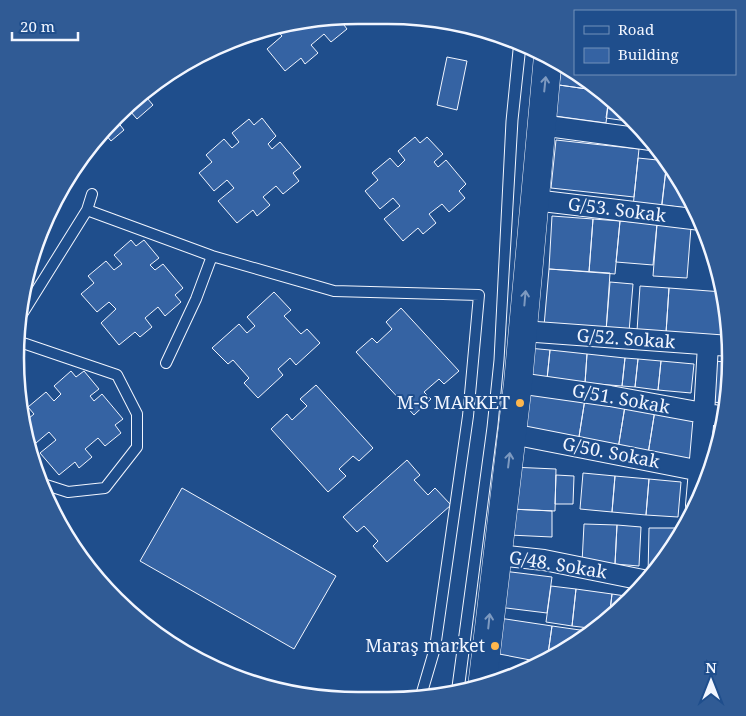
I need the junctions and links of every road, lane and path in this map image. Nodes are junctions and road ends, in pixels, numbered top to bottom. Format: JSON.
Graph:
{"nodes":[{"id":1,"x":547,"y":64,"type":"edge"},
{"id":2,"x":540,"y":125,"type":"junction"},
{"id":3,"x":639,"y":138,"type":"edge"},
{"id":4,"x":92,"y":194,"type":"dead end"},
{"id":5,"x":534,"y":200,"type":"junction"},
{"id":6,"x":87,"y":210,"type":"junction"},
{"id":7,"x":692,"y":219,"type":"edge"},
{"id":8,"x":212,"y":256,"type":"junction"},
{"id":9,"x":28,"y":304,"type":"edge"},
{"id":10,"x":522,"y":331,"type":"junction"},
{"id":11,"x":24,"y":343,"type":"edge"},
{"id":12,"x":708,"y":345,"type":"junction"},
{"id":13,"x":722,"y":346,"type":"edge"},
{"id":14,"x":166,"y":363,"type":"dead end"},
{"id":15,"x":518,"y":383,"type":"junction"},
{"id":16,"x":704,"y":414,"type":"junction"},
{"id":17,"x":717,"y":416,"type":"edge"},
{"id":18,"x":512,"y":434,"type":"junction"},
{"id":19,"x":705,"y":465,"type":"edge"},
{"id":20,"x":703,"y":472,"type":"edge"},
{"id":21,"x":49,"y":486,"type":"edge"},
{"id":22,"x":496,"y":555,"type":"junction"},
{"id":23,"x":638,"y":579,"type":"edge"},
{"id":24,"x":500,"y":673,"type":"edge"},
{"id":25,"x":484,"y":675,"type":"edge"},
{"id":26,"x":423,"y":690,"type":"edge"}],
"edges":[{"from":2,"to":1,"type":"main road","one_way":true},
{"from":2,"to":3,"type":"street"},
{"from":2,"to":5,"type":"main road"},
{"from":4,"to":6,"type":"lane"},
{"from":5,"to":7,"type":"street","name":"G/53. Sokak"},
{"from":10,"to":5,"type":"main road","one_way":true},
{"from":6,"to":8,"type":"lane"},
{"from":6,"to":9,"type":"lane"},
{"from":8,"to":14,"type":"lane"},
{"from":8,"to":26,"type":"lane"},
{"from":10,"to":12,"type":"street","name":"G/52. Sokak"},
{"from":10,"to":15,"type":"main road"},
{"from":11,"to":21,"type":"lane"},
{"from":12,"to":13,"type":"street","name":"G/52. Sokak"},
{"from":12,"to":16,"type":"street"},
{"from":15,"to":16,"type":"street","name":"G/51. Sokak"},
{"from":15,"to":18,"type":"main road"},
{"from":16,"to":17,"type":"street","name":"G/51. Sokak"},
{"from":16,"to":19,"type":"street"},
{"from":18,"to":20,"type":"street","name":"G/50. Sokak"},
{"from":22,"to":18,"type":"main road","one_way":true},
{"from":22,"to":23,"type":"street","name":"G/48. Sokak"},
{"from":25,"to":22,"type":"main road","one_way":true},
{"from":24,"to":25,"type":"street"}]}
